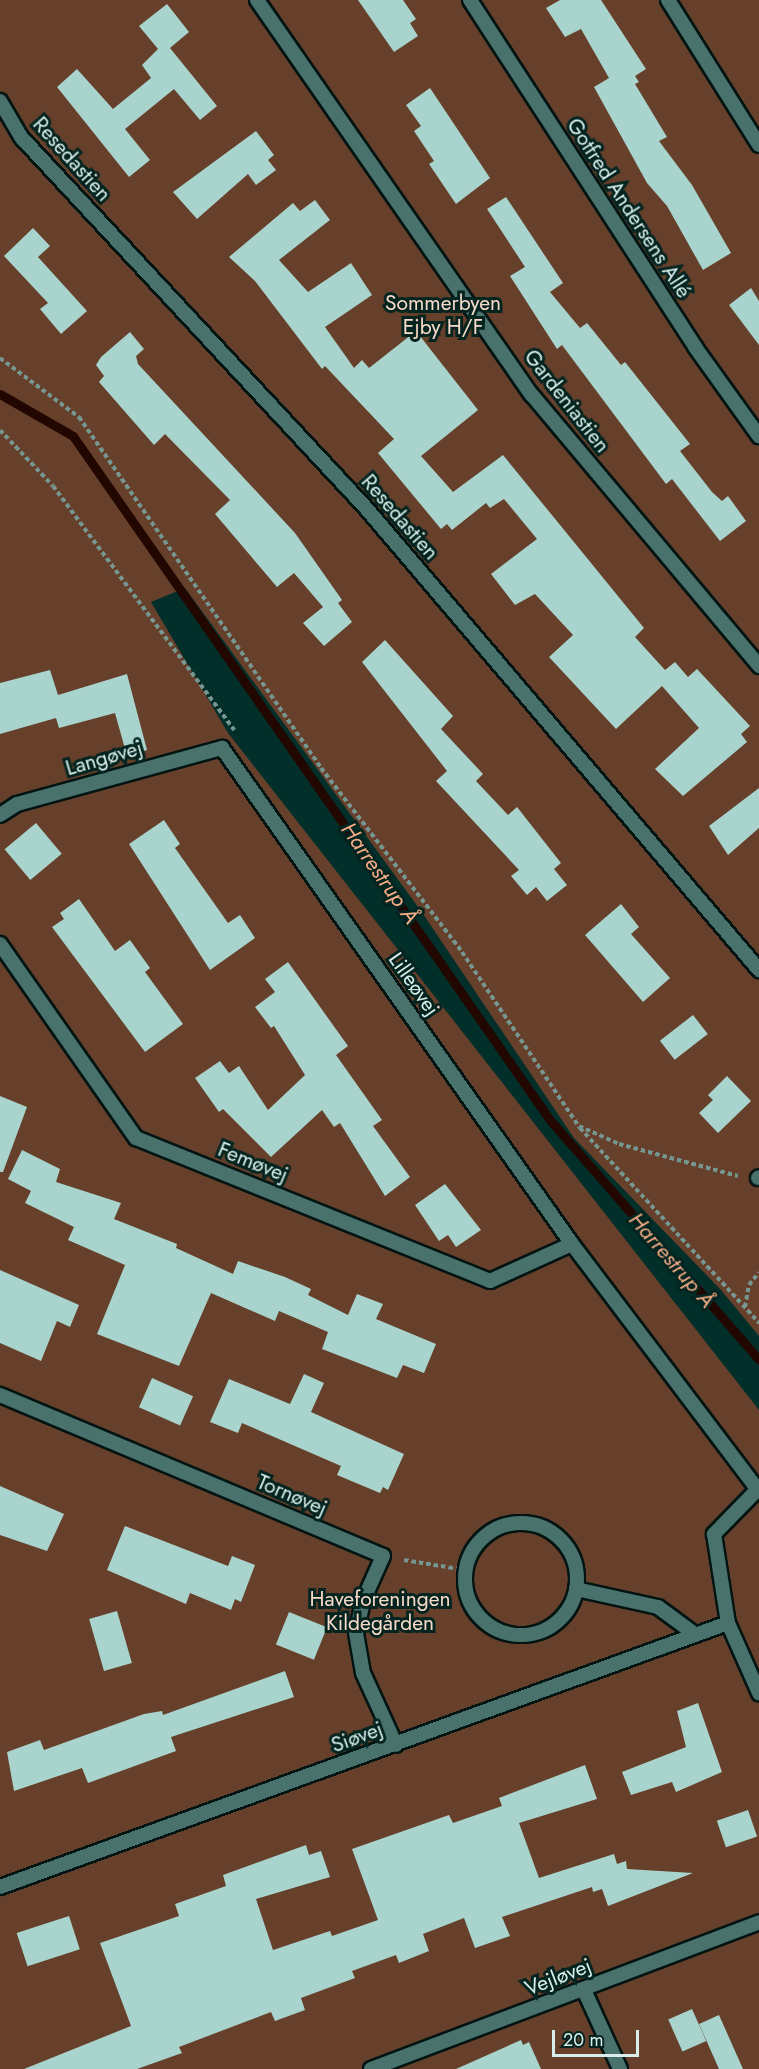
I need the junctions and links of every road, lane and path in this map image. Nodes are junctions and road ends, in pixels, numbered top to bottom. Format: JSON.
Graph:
{"nodes":[{"id":1,"x":257,"y":0,"type":"edge"},
{"id":2,"x":470,"y":0,"type":"edge"},
{"id":3,"x":668,"y":0,"type":"edge"},
{"id":4,"x":0,"y":102,"type":"edge"},
{"id":5,"x":759,"y":145,"type":"edge"},
{"id":6,"x":0,"y":358,"type":"edge"},
{"id":7,"x":0,"y":430,"type":"edge"},
{"id":8,"x":759,"y":436,"type":"edge"},
{"id":9,"x":759,"y":666,"type":"edge"},
{"id":10,"x":222,"y":748,"type":"junction"},
{"id":11,"x":0,"y":815,"type":"edge"},
{"id":12,"x":0,"y":944,"type":"edge"},
{"id":13,"x":759,"y":970,"type":"edge"},
{"id":14,"x":579,"y":1126,"type":"junction"},
{"id":15,"x":758,"y":1177,"type":"edge"},
{"id":16,"x":572,"y":1244,"type":"junction"},
{"id":17,"x":759,"y":1272,"type":"edge"},
{"id":18,"x":745,"y":1308,"type":"junction"},
{"id":19,"x":759,"y":1323,"type":"edge"},
{"id":20,"x":0,"y":1395,"type":"edge"},
{"id":21,"x":758,"y":1491,"type":"edge"},
{"id":22,"x":382,"y":1556,"type":"junction"},
{"id":23,"x":465,"y":1570,"type":"junction"},
{"id":24,"x":576,"y":1589,"type":"junction"},
{"id":25,"x":728,"y":1623,"type":"junction"},
{"id":26,"x":696,"y":1635,"type":"junction"},
{"id":27,"x":759,"y":1693,"type":"edge"},
{"id":28,"x":396,"y":1745,"type":"junction"},
{"id":29,"x":0,"y":1887,"type":"edge"},
{"id":30,"x":759,"y":1922,"type":"edge"},
{"id":31,"x":584,"y":1990,"type":"junction"},
{"id":32,"x":371,"y":2069,"type":"edge"},
{"id":33,"x":620,"y":2069,"type":"edge"}],
"edges":[{"from":1,"to":9,"type":"lane","name":"Gardeniastien"},
{"from":2,"to":8,"type":"lane","name":"Gotfred Andersens Allé"},
{"from":3,"to":5,"type":"lane"},
{"from":4,"to":13,"type":"lane","name":"Resedastien"},
{"from":6,"to":14,"type":"path"},
{"from":7,"to":10,"type":"path"},
{"from":10,"to":11,"type":"lane","name":"Langøvej"},
{"from":10,"to":16,"type":"lane","name":"Lilleøvej"},
{"from":12,"to":16,"type":"lane","name":"Femøvej"},
{"from":14,"to":15,"type":"path"},
{"from":14,"to":18,"type":"path"},
{"from":16,"to":21,"type":"lane","name":"Lilleøvej"},
{"from":17,"to":18,"type":"path"},
{"from":18,"to":19,"type":"path"},
{"from":20,"to":22,"type":"lane","name":"Tornøvej"},
{"from":21,"to":25,"type":"lane"},
{"from":22,"to":23,"type":"path"},
{"from":22,"to":28,"type":"lane"},
{"from":23,"to":24,"type":"lane"},
{"from":23,"to":24,"type":"lane"},
{"from":24,"to":26,"type":"lane"},
{"from":25,"to":26,"type":"lane","name":"Siøvej"},
{"from":25,"to":27,"type":"lane"},
{"from":26,"to":28,"type":"lane","name":"Siøvej"},
{"from":28,"to":29,"type":"lane","name":"Siøvej"},
{"from":30,"to":31,"type":"lane","name":"Vejløvej"},
{"from":31,"to":32,"type":"lane","name":"Vejløvej"},
{"from":31,"to":33,"type":"lane"}]}
